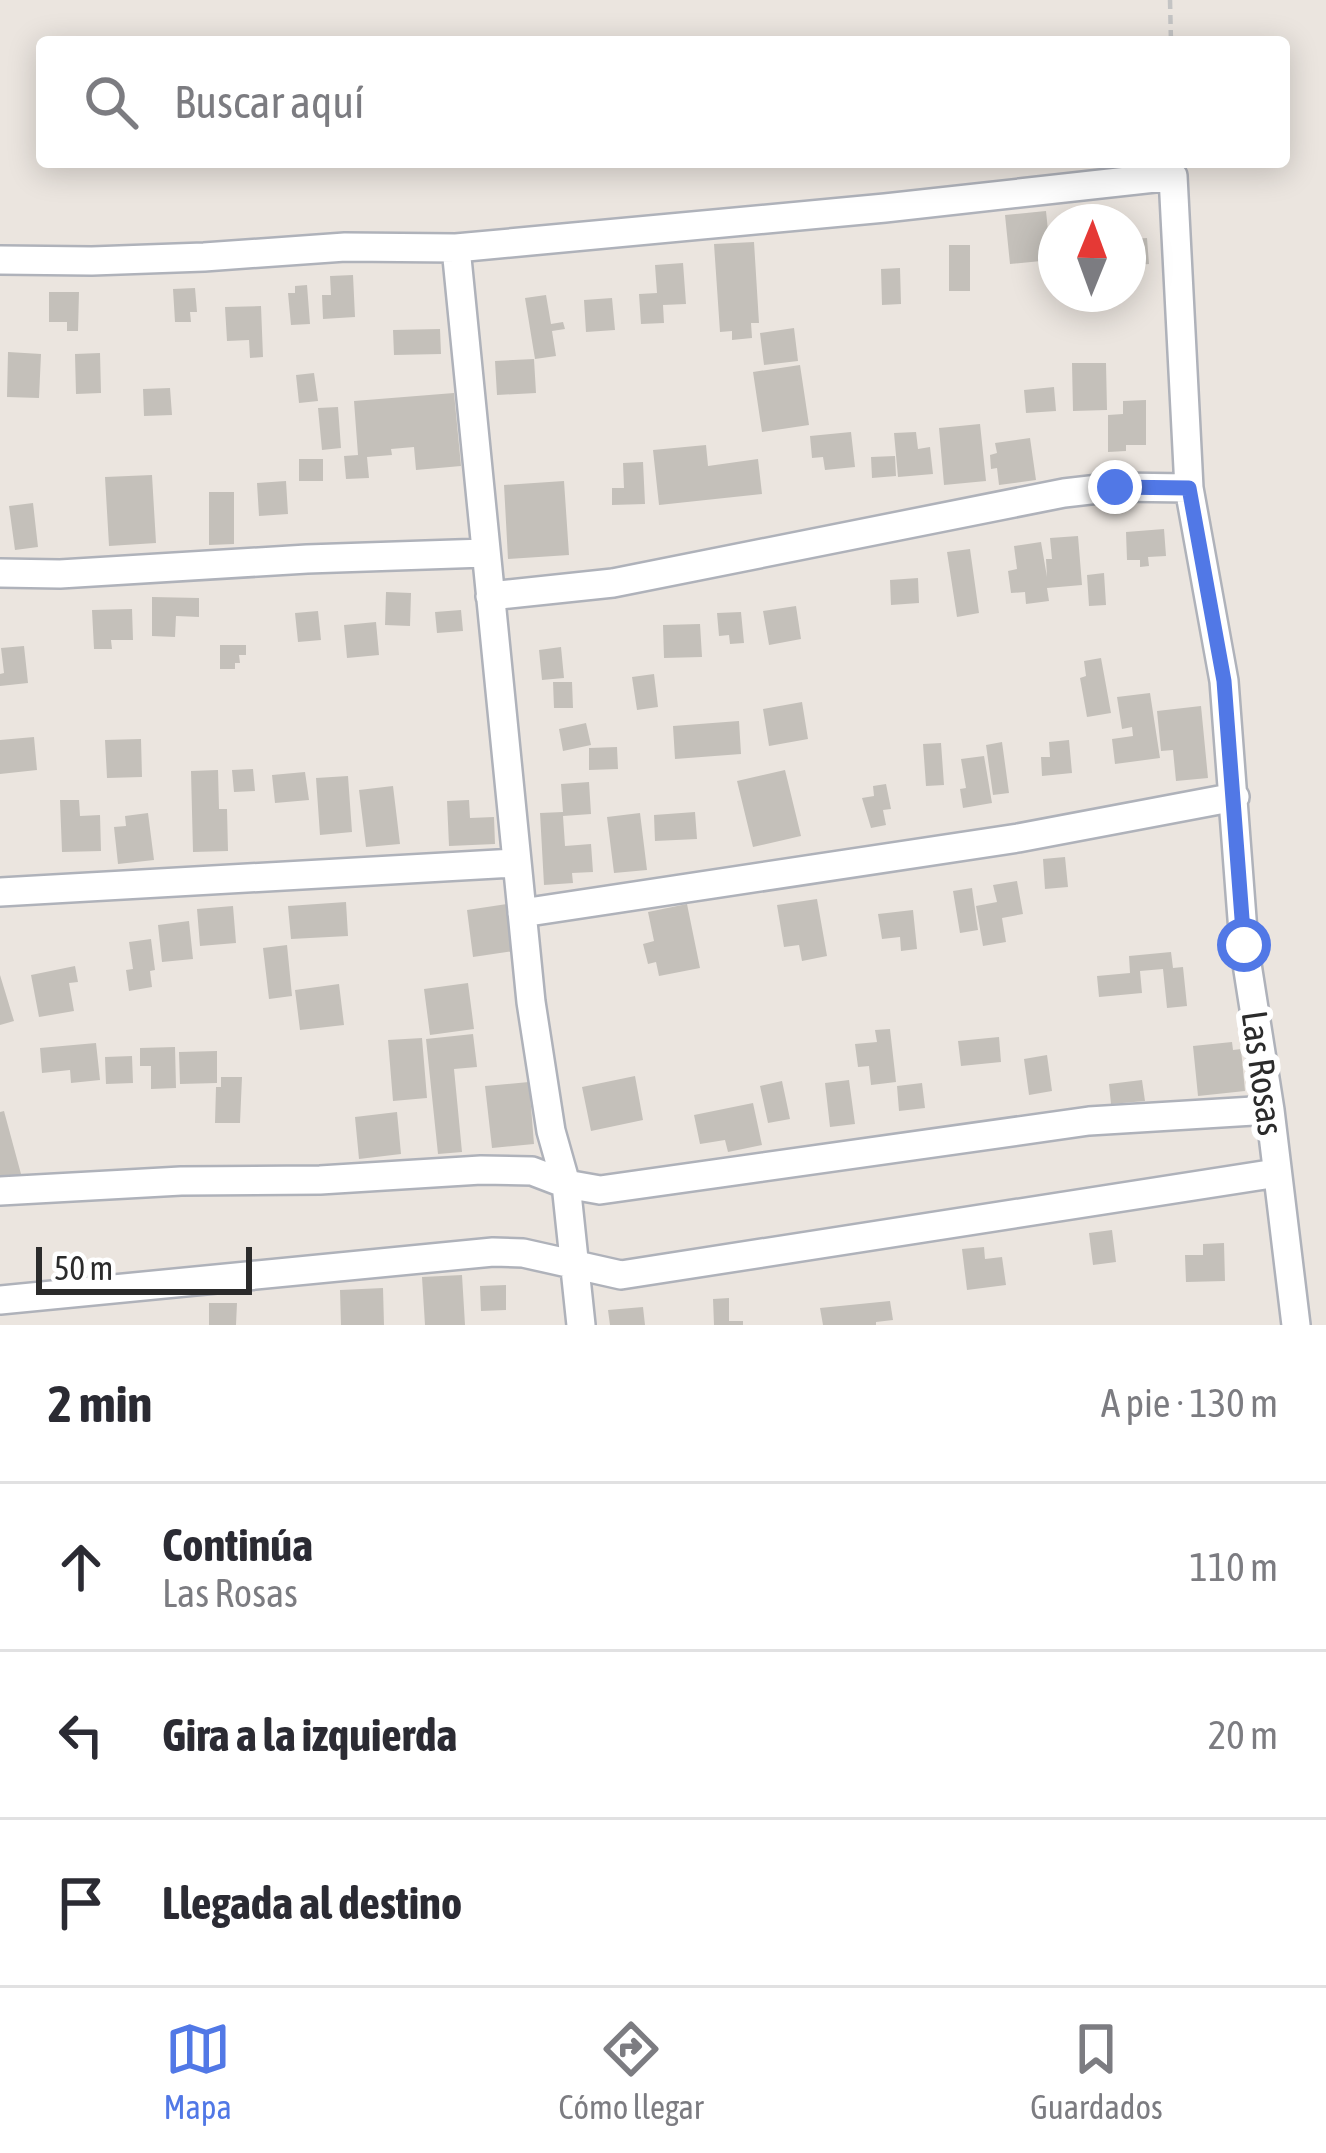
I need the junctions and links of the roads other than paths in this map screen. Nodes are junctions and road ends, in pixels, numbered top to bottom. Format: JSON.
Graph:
{"nodes":[{"id":1,"x":455,"y":248,"type":"junction"},
{"id":2,"x":0,"y":260,"type":"edge"},
{"id":3,"x":1189,"y":488,"type":"junction"},
{"id":4,"x":485,"y":553,"type":"junction"},
{"id":5,"x":0,"y":573,"type":"edge"},
{"id":6,"x":490,"y":596,"type":"junction"},
{"id":7,"x":1234,"y":797,"type":"junction"},
{"id":8,"x":515,"y":863,"type":"junction"},
{"id":9,"x":0,"y":892,"type":"edge"},
{"id":10,"x":522,"y":913,"type":"junction"},
{"id":11,"x":1270,"y":1110,"type":"junction"},
{"id":12,"x":1277,"y":1173,"type":"junction"},
{"id":13,"x":566,"y":1184,"type":"junction"},
{"id":14,"x":0,"y":1191,"type":"edge"},
{"id":15,"x":574,"y":1266,"type":"junction"},
{"id":16,"x":0,"y":1300,"type":"edge"},
{"id":17,"x":581,"y":1325,"type":"edge"},
{"id":18,"x":1296,"y":1325,"type":"edge"}],
"edges":[{"from":1,"to":2,"type":"street"},
{"from":1,"to":3,"type":"street","name":"Las Rosas"},
{"from":1,"to":4,"type":"street"},
{"from":3,"to":6,"type":"street"},
{"from":3,"to":7,"type":"street","name":"Las Rosas"},
{"from":4,"to":5,"type":"street"},
{"from":4,"to":6,"type":"street"},
{"from":6,"to":8,"type":"street"},
{"from":7,"to":10,"type":"street"},
{"from":7,"to":11,"type":"street","name":"Las Rosas"},
{"from":8,"to":9,"type":"street"},
{"from":8,"to":10,"type":"street"},
{"from":10,"to":13,"type":"street"},
{"from":11,"to":12,"type":"street","name":"Las Rosas"},
{"from":11,"to":13,"type":"street"},
{"from":12,"to":15,"type":"street"},
{"from":12,"to":18,"type":"street","name":"Las Rosas"},
{"from":13,"to":14,"type":"street"},
{"from":13,"to":15,"type":"street"},
{"from":15,"to":16,"type":"street"},
{"from":15,"to":17,"type":"street"}]}
